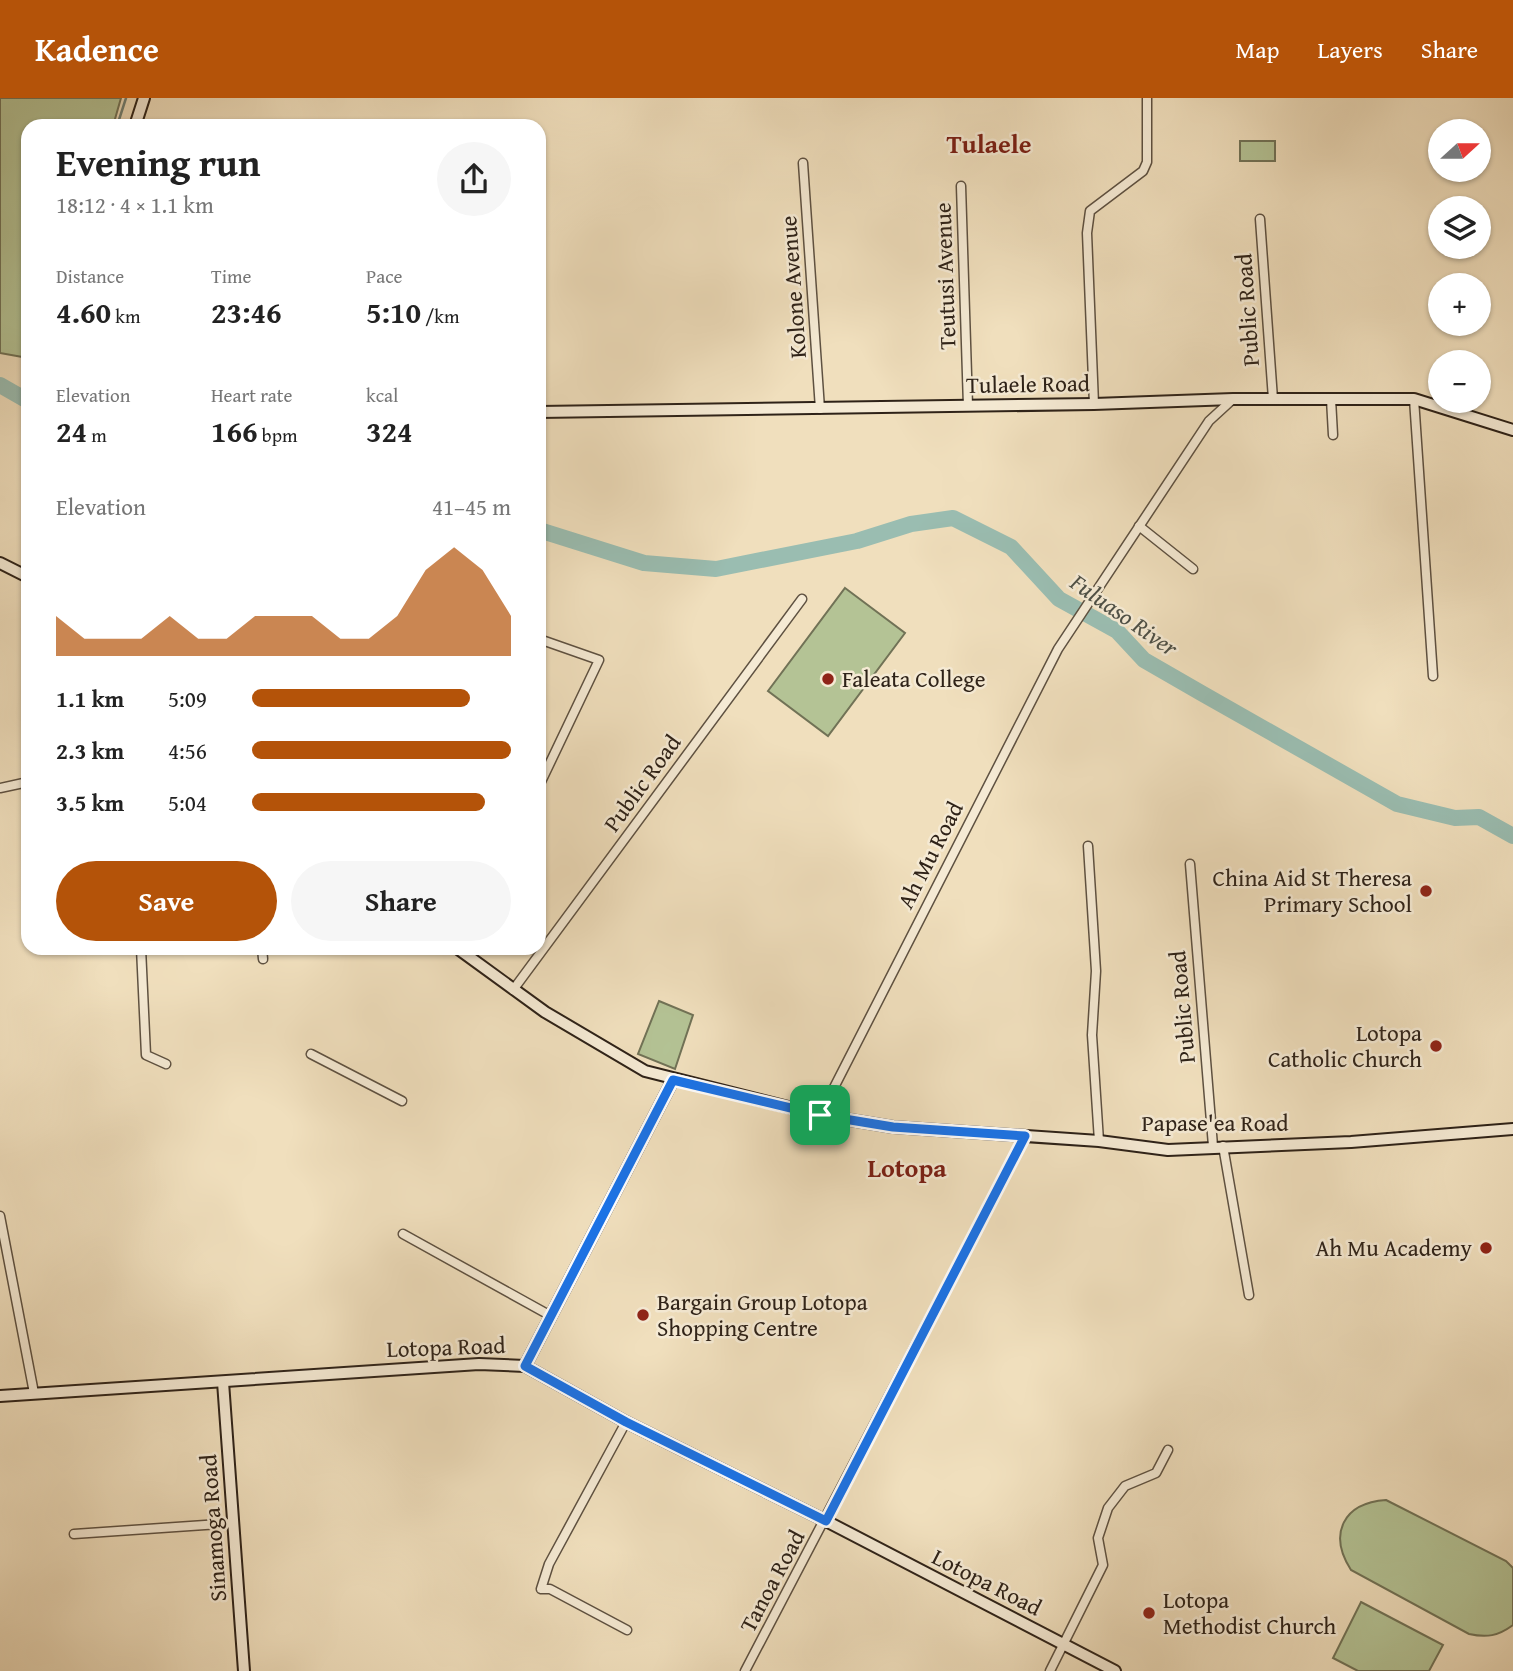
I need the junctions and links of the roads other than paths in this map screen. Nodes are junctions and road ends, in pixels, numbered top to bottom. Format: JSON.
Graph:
{"nodes":[{"id":1,"x":144,"y":98,"type":"edge"},
{"id":2,"x":1147,"y":98,"type":"edge"},
{"id":3,"x":137,"y":119,"type":"edge"},
{"id":4,"x":803,"y":163,"type":"dead end"},
{"id":5,"x":961,"y":186,"type":"dead end"},
{"id":6,"x":1260,"y":219,"type":"dead end"},
{"id":7,"x":1233,"y":399,"type":"junction"},
{"id":8,"x":1273,"y":399,"type":"junction"},
{"id":9,"x":1331,"y":399,"type":"junction"},
{"id":10,"x":1415,"y":399,"type":"junction"},
{"id":11,"x":1094,"y":404,"type":"junction"},
{"id":12,"x":968,"y":406,"type":"junction"},
{"id":13,"x":820,"y":409,"type":"junction"},
{"id":14,"x":546,"y":412,"type":"edge"},
{"id":15,"x":1513,"y":430,"type":"edge"},
{"id":16,"x":1333,"y":435,"type":"dead end"},
{"id":17,"x":1139,"y":526,"type":"junction"},
{"id":18,"x":0,"y":563,"type":"edge"},
{"id":19,"x":1193,"y":569,"type":"dead end"},
{"id":20,"x":21,"y":574,"type":"edge"},
{"id":21,"x":802,"y":599,"type":"dead end"},
{"id":22,"x":546,"y":641,"type":"edge"},
{"id":23,"x":1433,"y":676,"type":"dead end"},
{"id":24,"x":546,"y":771,"type":"edge"},
{"id":25,"x":21,"y":784,"type":"edge"},
{"id":26,"x":0,"y":788,"type":"edge"},
{"id":27,"x":1088,"y":846,"type":"dead end"},
{"id":28,"x":1190,"y":864,"type":"dead end"},
{"id":29,"x":546,"y":945,"type":"edge"},
{"id":30,"x":141,"y":955,"type":"edge"},
{"id":31,"x":263,"y":955,"type":"edge"},
{"id":32,"x":468,"y":955,"type":"edge"},
{"id":33,"x":539,"y":955,"type":"edge"},
{"id":34,"x":263,"y":959,"type":"dead end"},
{"id":35,"x":513,"y":990,"type":"junction"},
{"id":36,"x":312,"y":1054,"type":"dead end"},
{"id":37,"x":166,"y":1064,"type":"dead end"},
{"id":38,"x":673,"y":1080,"type":"junction"},
{"id":39,"x":402,"y":1101,"type":"dead end"},
{"id":40,"x":820,"y":1115,"type":"junction"},
{"id":41,"x":1513,"y":1129,"type":"edge"},
{"id":42,"x":1025,"y":1136,"type":"junction"},
{"id":43,"x":1099,"y":1141,"type":"junction"},
{"id":44,"x":1218,"y":1146,"type":"junction"},
{"id":45,"x":0,"y":1216,"type":"edge"},
{"id":46,"x":403,"y":1234,"type":"dead end"},
{"id":47,"x":1249,"y":1295,"type":"dead end"},
{"id":48,"x":551,"y":1316,"type":"junction"},
{"id":49,"x":525,"y":1366,"type":"junction"},
{"id":50,"x":223,"y":1382,"type":"junction"},
{"id":51,"x":34,"y":1393,"type":"junction"},
{"id":52,"x":0,"y":1396,"type":"edge"},
{"id":53,"x":626,"y":1422,"type":"junction"},
{"id":54,"x":1168,"y":1450,"type":"dead end"},
{"id":55,"x":826,"y":1521,"type":"junction"},
{"id":56,"x":234,"y":1523,"type":"junction"},
{"id":57,"x":74,"y":1534,"type":"dead end"},
{"id":58,"x":627,"y":1630,"type":"dead end"},
{"id":59,"x":1064,"y":1645,"type":"junction"},
{"id":60,"x":244,"y":1671,"type":"edge"},
{"id":61,"x":745,"y":1671,"type":"edge"},
{"id":62,"x":1050,"y":1671,"type":"edge"},
{"id":63,"x":1115,"y":1671,"type":"edge"}],
"edges":[{"from":1,"to":3,"type":"street"},
{"from":2,"to":11,"type":"street"},
{"from":4,"to":13,"type":"street","name":"Kolone Avenue"},
{"from":5,"to":12,"type":"street","name":"Teutusi Avenue"},
{"from":6,"to":8,"type":"street","name":"Public Road"},
{"from":7,"to":8,"type":"street","name":"Tulaele Road"},
{"from":7,"to":11,"type":"street","name":"Tulaele Road"},
{"from":7,"to":17,"type":"street"},
{"from":8,"to":9,"type":"street","name":"Tulaele Road"},
{"from":9,"to":10,"type":"street","name":"Tulaele Road"},
{"from":9,"to":16,"type":"street"},
{"from":10,"to":15,"type":"street","name":"Tulaele Road"},
{"from":10,"to":23,"type":"street"},
{"from":11,"to":12,"type":"street","name":"Tulaele Road"},
{"from":12,"to":13,"type":"street","name":"Tulaele Road"},
{"from":13,"to":14,"type":"street","name":"Tulaele Road"},
{"from":17,"to":19,"type":"street"},
{"from":17,"to":40,"type":"street","name":"Ah Mu Road"},
{"from":18,"to":20,"type":"street"},
{"from":21,"to":29,"type":"street","name":"Public Road"},
{"from":22,"to":24,"type":"street"},
{"from":25,"to":26,"type":"street"},
{"from":27,"to":43,"type":"street"},
{"from":28,"to":44,"type":"street","name":"Public Road"},
{"from":30,"to":37,"type":"street"},
{"from":31,"to":34,"type":"street"},
{"from":32,"to":35,"type":"street","name":"Papase'ea Road"},
{"from":33,"to":35,"type":"street","name":"Public Road"},
{"from":35,"to":38,"type":"street","name":"Papase'ea Road"},
{"from":36,"to":39,"type":"street"},
{"from":38,"to":40,"type":"street","name":"Papase'ea Road"},
{"from":38,"to":48,"type":"street"},
{"from":40,"to":42,"type":"street","name":"Papase'ea Road"},
{"from":41,"to":44,"type":"street","name":"Papase'ea Road"},
{"from":42,"to":43,"type":"street","name":"Papase'ea Road"},
{"from":42,"to":55,"type":"street","name":"Tanoa Road"},
{"from":43,"to":44,"type":"street","name":"Papase'ea Road"},
{"from":44,"to":47,"type":"street","name":"Public Road"},
{"from":45,"to":51,"type":"street"},
{"from":46,"to":48,"type":"street"},
{"from":48,"to":49,"type":"street"},
{"from":49,"to":50,"type":"street","name":"Lotopa Road"},
{"from":49,"to":53,"type":"street","name":"Lotopa Road"},
{"from":50,"to":51,"type":"street","name":"Lotopa Road"},
{"from":50,"to":56,"type":"street","name":"Sinamoga Road"},
{"from":51,"to":52,"type":"street","name":"Lotopa Road"},
{"from":53,"to":55,"type":"street","name":"Lotopa Road"},
{"from":53,"to":58,"type":"street"},
{"from":54,"to":59,"type":"street"},
{"from":55,"to":59,"type":"street","name":"Lotopa Road"},
{"from":55,"to":61,"type":"street","name":"Tanoa Road"},
{"from":56,"to":57,"type":"street"},
{"from":56,"to":60,"type":"street","name":"Sinamoga Road"},
{"from":59,"to":62,"type":"street"},
{"from":59,"to":63,"type":"street","name":"Lotopa Road"}]}
